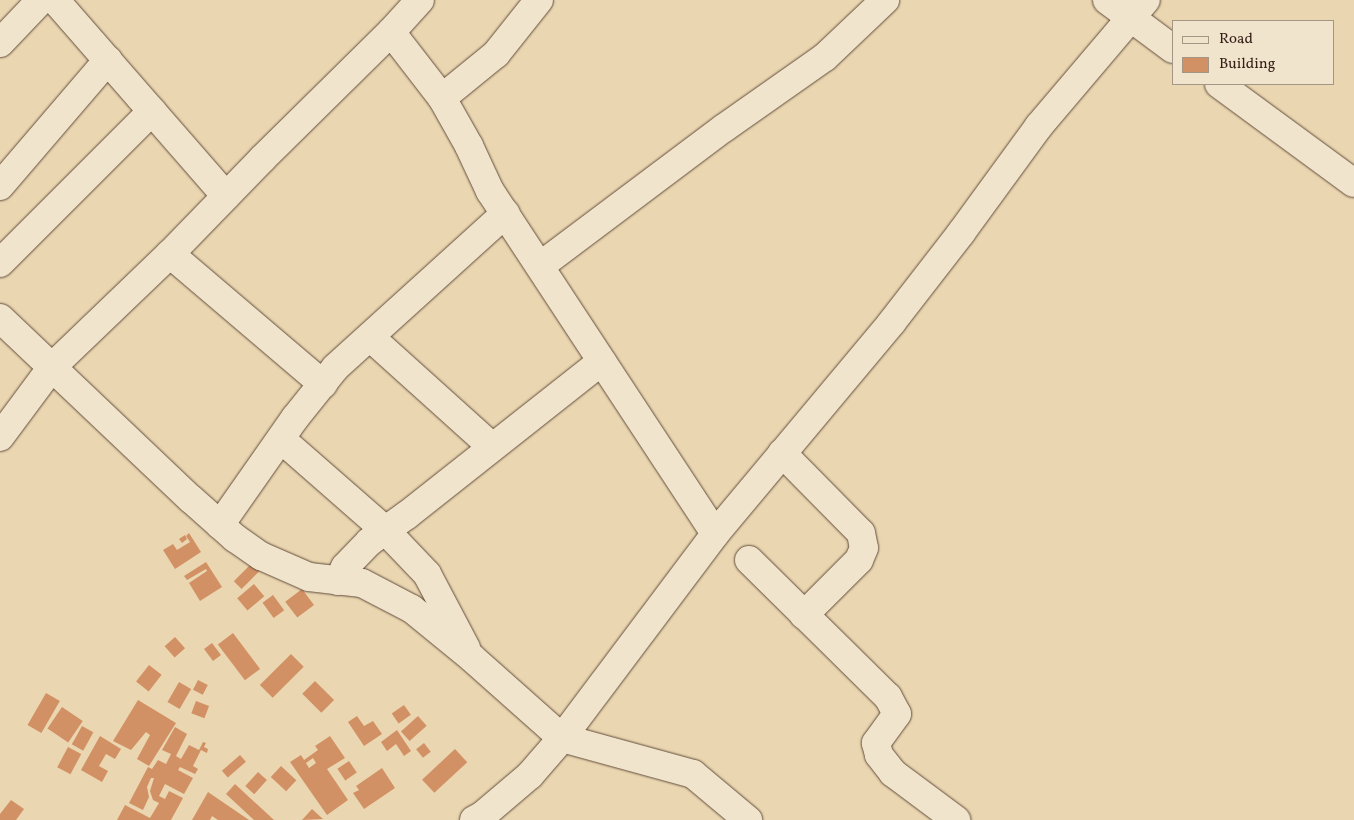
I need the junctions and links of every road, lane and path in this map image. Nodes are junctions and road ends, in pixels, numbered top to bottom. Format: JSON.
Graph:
{"nodes":[{"id":1,"x":41,"y":0,"type":"edge"},
{"id":2,"x":55,"y":0,"type":"edge"},
{"id":3,"x":420,"y":0,"type":"edge"},
{"id":4,"x":886,"y":0,"type":"edge"},
{"id":5,"x":1107,"y":0,"type":"edge"},
{"id":6,"x":529,"y":4,"type":"edge"},
{"id":7,"x":1139,"y":9,"type":"edge"},
{"id":8,"x":391,"y":32,"type":"junction"},
{"id":9,"x":0,"y":43,"type":"edge"},
{"id":10,"x":1172,"y":48,"type":"edge"},
{"id":11,"x":108,"y":60,"type":"junction"},
{"id":12,"x":1220,"y":85,"type":"edge"},
{"id":13,"x":442,"y":98,"type":"junction"},
{"id":14,"x":152,"y":111,"type":"junction"},
{"id":15,"x":1354,"y":184,"type":"edge"},
{"id":16,"x":0,"y":186,"type":"edge"},
{"id":17,"x":226,"y":196,"type":"junction"},
{"id":18,"x":506,"y":214,"type":"junction"},
{"id":19,"x":170,"y":254,"type":"junction"},
{"id":20,"x":0,"y":263,"type":"edge"},
{"id":21,"x":540,"y":266,"type":"junction"},
{"id":22,"x":0,"y":318,"type":"edge"},
{"id":23,"x":370,"y":337,"type":"junction"},
{"id":24,"x":602,"y":361,"type":"junction"},
{"id":25,"x":52,"y":367,"type":"junction"},
{"id":26,"x":323,"y":384,"type":"junction"},
{"id":27,"x":0,"y":437,"type":"edge"},
{"id":28,"x":281,"y":439,"type":"junction"},
{"id":29,"x":492,"y":447,"type":"junction"},
{"id":30,"x":782,"y":453,"type":"junction"},
{"id":31,"x":220,"y":525,"type":"junction"},
{"id":32,"x":386,"y":530,"type":"junction"},
{"id":33,"x":715,"y":534,"type":"junction"},
{"id":34,"x":749,"y":560,"type":"dead end"},
{"id":35,"x":338,"y":581,"type":"junction"},
{"id":36,"x":804,"y":615,"type":"junction"},
{"id":37,"x":472,"y":658,"type":"junction"},
{"id":38,"x":562,"y":738,"type":"junction"},
{"id":39,"x":741,"y":818,"type":"edge"},
{"id":40,"x":474,"y":820,"type":"edge"},
{"id":41,"x":956,"y":820,"type":"edge"}],
"edges":[{"from":1,"to":9,"type":"street"},
{"from":2,"to":11,"type":"street"},
{"from":3,"to":8,"type":"street"},
{"from":4,"to":21,"type":"street"},
{"from":5,"to":7,"type":"street"},
{"from":6,"to":13,"type":"street"},
{"from":7,"to":10,"type":"street"},
{"from":7,"to":30,"type":"street"},
{"from":8,"to":13,"type":"street"},
{"from":8,"to":17,"type":"street"},
{"from":11,"to":14,"type":"street"},
{"from":11,"to":16,"type":"street"},
{"from":12,"to":15,"type":"street"},
{"from":13,"to":18,"type":"street"},
{"from":14,"to":17,"type":"street"},
{"from":14,"to":20,"type":"street"},
{"from":17,"to":19,"type":"street"},
{"from":18,"to":21,"type":"street"},
{"from":18,"to":23,"type":"street"},
{"from":19,"to":25,"type":"street"},
{"from":19,"to":26,"type":"street"},
{"from":21,"to":24,"type":"street"},
{"from":22,"to":25,"type":"street"},
{"from":23,"to":26,"type":"street"},
{"from":23,"to":29,"type":"street"},
{"from":24,"to":29,"type":"street"},
{"from":24,"to":33,"type":"street"},
{"from":25,"to":27,"type":"street"},
{"from":25,"to":31,"type":"street"},
{"from":26,"to":28,"type":"street"},
{"from":28,"to":31,"type":"street"},
{"from":28,"to":32,"type":"street"},
{"from":29,"to":32,"type":"street"},
{"from":30,"to":33,"type":"street"},
{"from":30,"to":36,"type":"street"},
{"from":31,"to":35,"type":"street"},
{"from":32,"to":35,"type":"street"},
{"from":32,"to":37,"type":"street"},
{"from":33,"to":38,"type":"street"},
{"from":34,"to":36,"type":"street"},
{"from":35,"to":37,"type":"street"},
{"from":36,"to":41,"type":"street"},
{"from":37,"to":38,"type":"street"},
{"from":38,"to":39,"type":"street"},
{"from":38,"to":40,"type":"street"}]}
